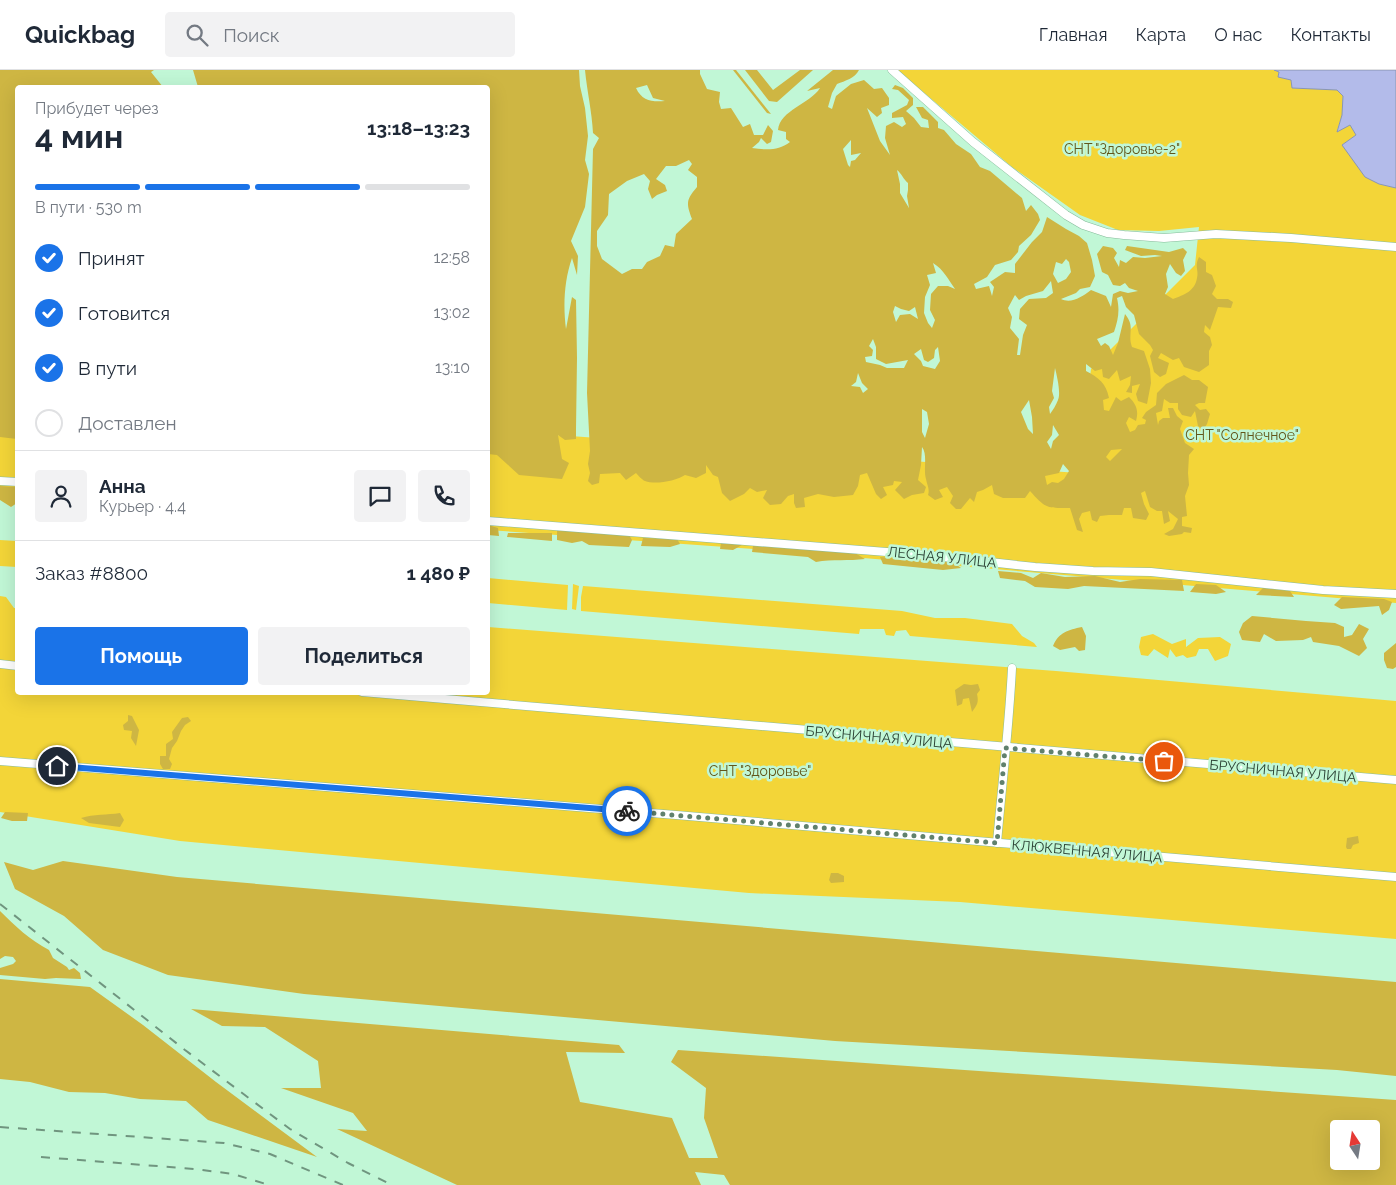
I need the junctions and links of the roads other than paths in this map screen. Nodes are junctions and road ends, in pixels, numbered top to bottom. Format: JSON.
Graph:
{"nodes":[{"id":1,"x":892,"y":70,"type":"edge"},
{"id":2,"x":1396,"y":247,"type":"edge"},
{"id":3,"x":0,"y":480,"type":"edge"},
{"id":4,"x":15,"y":482,"type":"edge"},
{"id":5,"x":490,"y":521,"type":"edge"},
{"id":6,"x":1396,"y":594,"type":"edge"},
{"id":7,"x":0,"y":664,"type":"edge"},
{"id":8,"x":15,"y":666,"type":"edge"},
{"id":9,"x":1012,"y":668,"type":"dead end"},
{"id":10,"x":398,"y":695,"type":"edge"},
{"id":11,"x":1005,"y":748,"type":"junction"},
{"id":12,"x":0,"y":761,"type":"edge"},
{"id":13,"x":1396,"y":780,"type":"edge"},
{"id":14,"x":997,"y":843,"type":"junction"},
{"id":15,"x":1396,"y":877,"type":"edge"}],
"edges":[{"from":1,"to":2,"type":"street"},
{"from":3,"to":4,"type":"street"},
{"from":5,"to":6,"type":"street","name":"ЛЕСНАЯ УЛИЦА"},
{"from":7,"to":8,"type":"street"},
{"from":9,"to":11,"type":"street"},
{"from":10,"to":11,"type":"street","name":"БРУСНИЧНАЯ УЛИЦА"},
{"from":11,"to":13,"type":"street","name":"БРУСНИЧНАЯ УЛИЦА"},
{"from":11,"to":14,"type":"street"},
{"from":12,"to":14,"type":"street","name":"КЛЮКВЕННАЯ УЛИЦА"},
{"from":14,"to":15,"type":"street","name":"КЛЮКВЕННАЯ УЛИЦА"}]}
